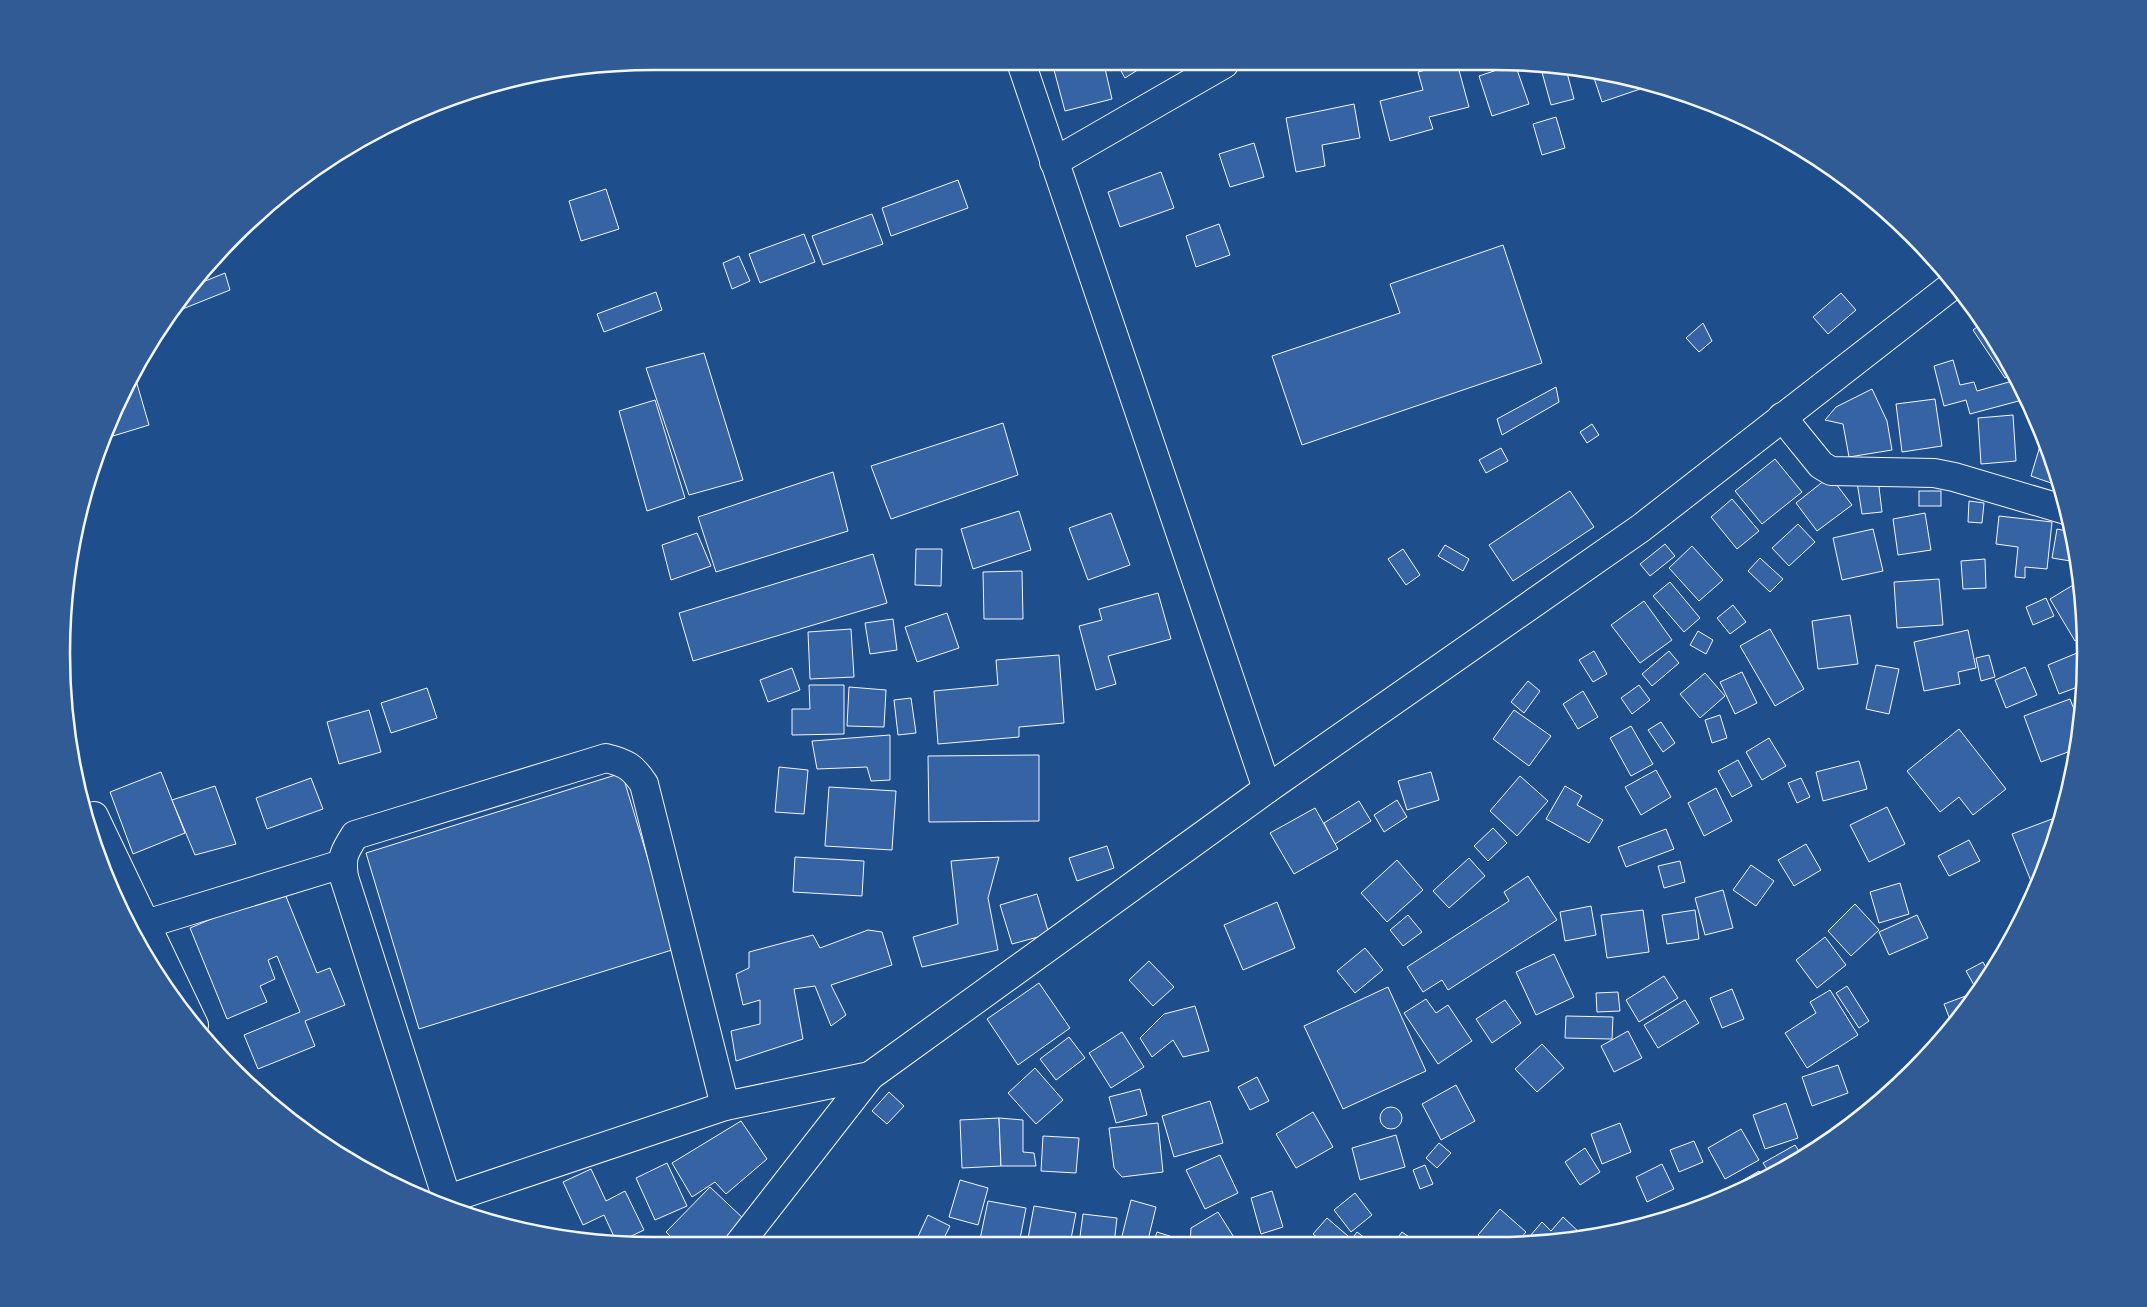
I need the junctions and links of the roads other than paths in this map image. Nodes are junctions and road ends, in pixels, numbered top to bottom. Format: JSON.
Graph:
{"nodes":[{"id":1,"x":1024,"y":70,"type":"edge"},
{"id":2,"x":1214,"y":70,"type":"edge"},
{"id":3,"x":1054,"y":162,"type":"junction"},
{"id":4,"x":1948,"y":289,"type":"edge"},
{"id":5,"x":1782,"y":418,"type":"junction"},
{"id":6,"x":2058,"y":508,"type":"edge"},
{"id":7,"x":1267,"y":789,"type":"junction"},
{"id":8,"x":94,"y":816,"type":"dead end"},
{"id":9,"x":342,"y":864,"type":"junction"},
{"id":10,"x":146,"y":924,"type":"junction"},
{"id":11,"x":177,"y":991,"type":"edge"},
{"id":12,"x":870,"y":1076,"type":"junction"},
{"id":13,"x":725,"y":1106,"type":"junction"},
{"id":14,"x":442,"y":1197,"type":"edge"},
{"id":15,"x":448,"y":1199,"type":"edge"},
{"id":16,"x":744,"y":1237,"type":"edge"}],
"edges":[{"from":1,"to":3,"type":"street"},
{"from":2,"to":3,"type":"street"},
{"from":3,"to":7,"type":"street"},
{"from":4,"to":5,"type":"street"},
{"from":5,"to":6,"type":"street"},
{"from":5,"to":7,"type":"street"},
{"from":7,"to":12,"type":"street"},
{"from":8,"to":10,"type":"street"},
{"from":9,"to":10,"type":"street"},
{"from":9,"to":13,"type":"street"},
{"from":9,"to":14,"type":"street"},
{"from":10,"to":11,"type":"street"},
{"from":12,"to":13,"type":"street"},
{"from":12,"to":16,"type":"street"},
{"from":13,"to":15,"type":"street"}]}
